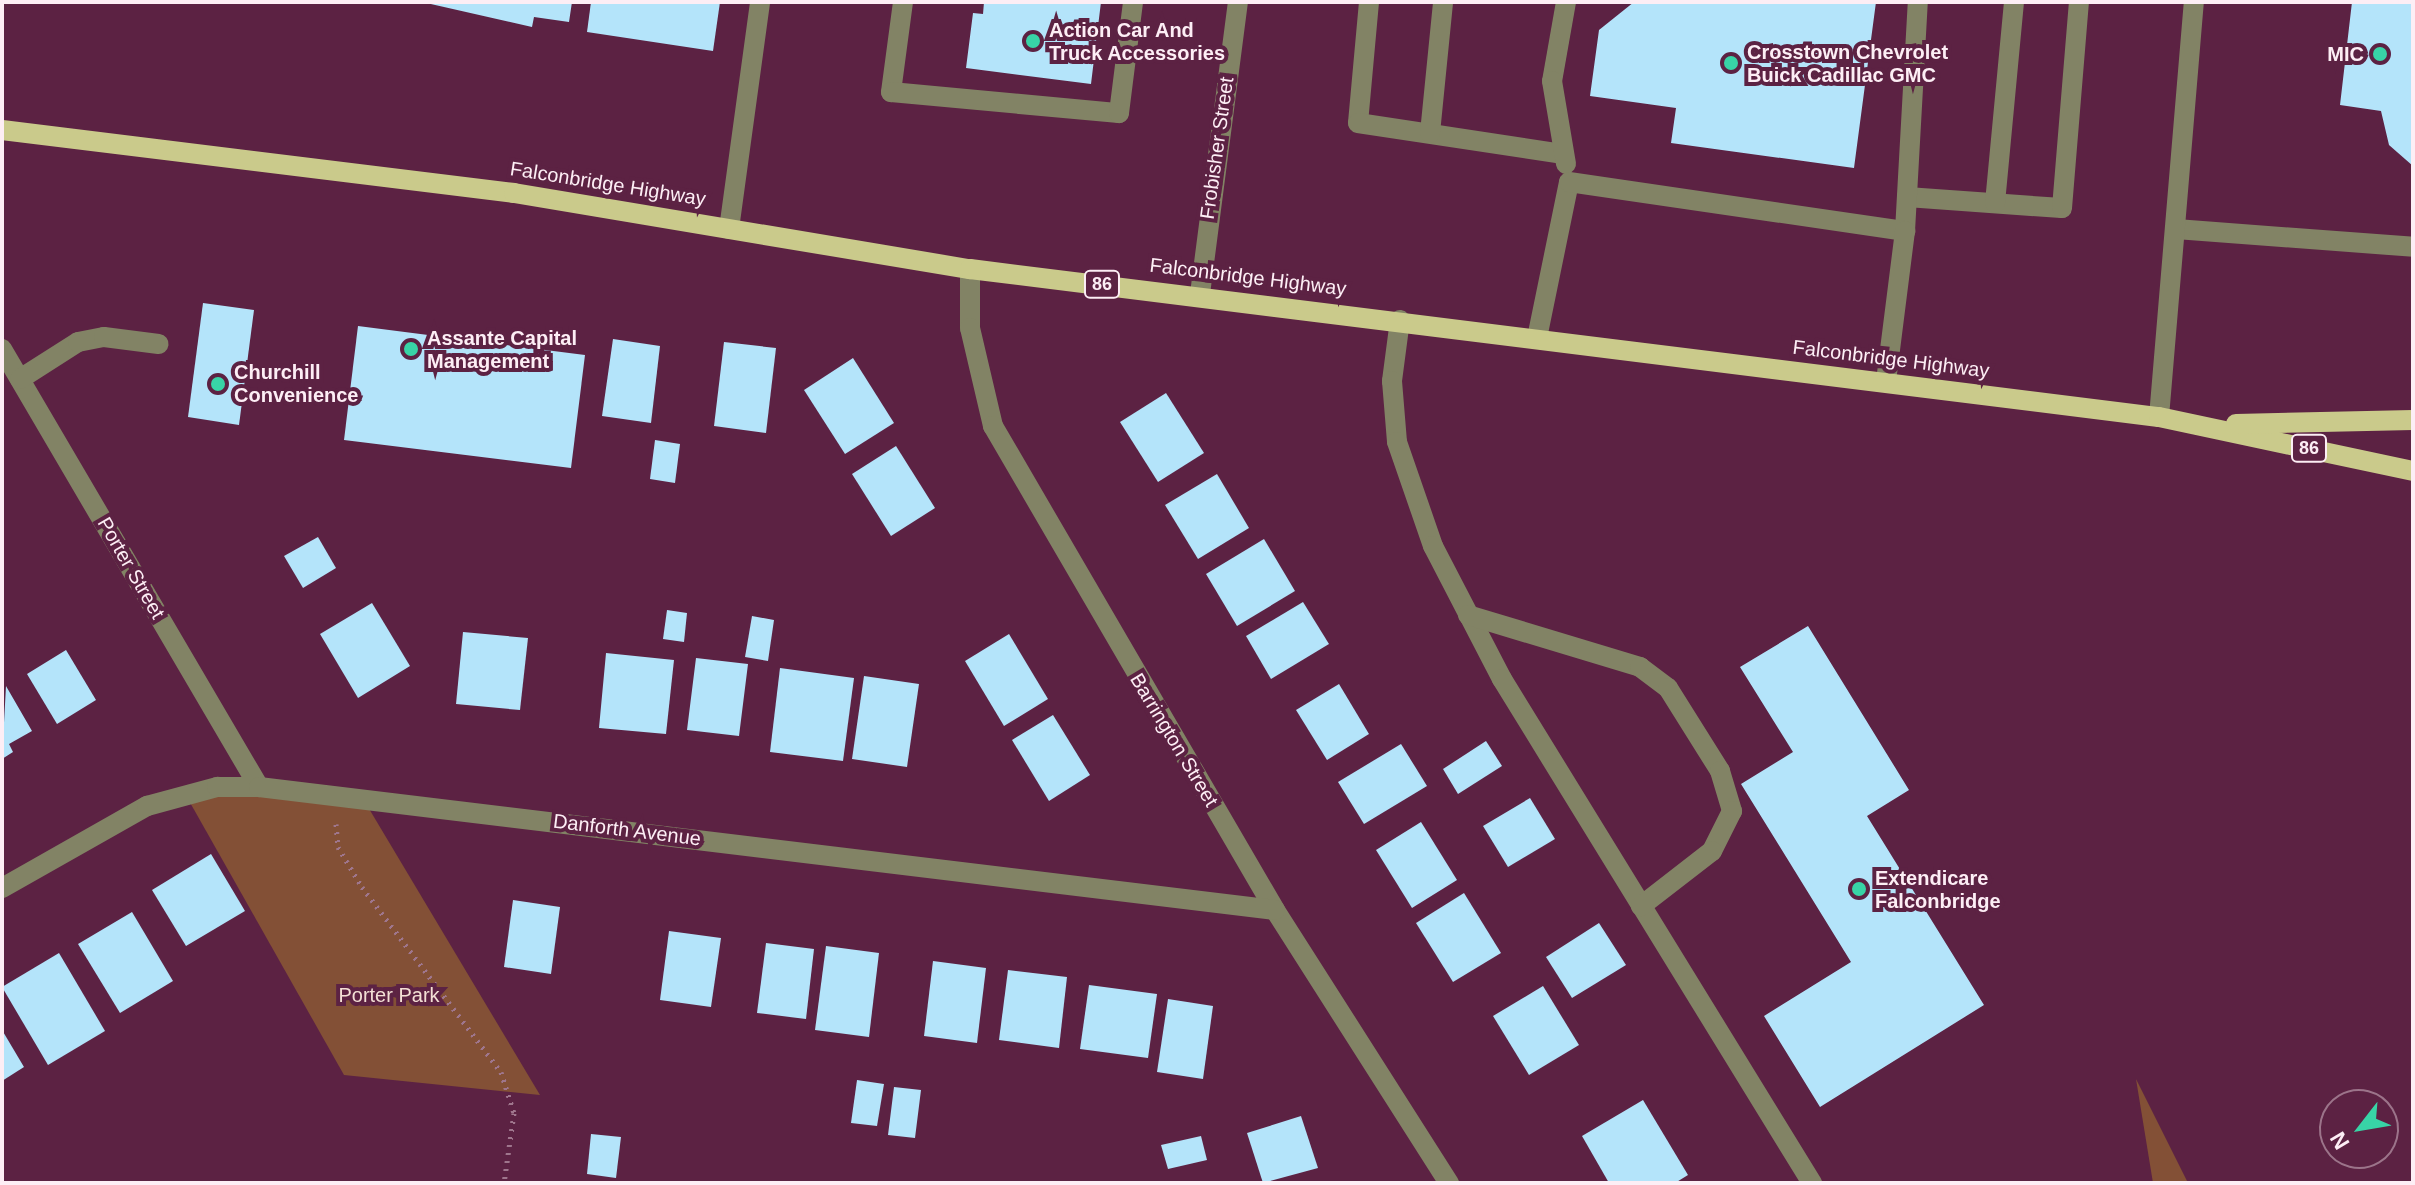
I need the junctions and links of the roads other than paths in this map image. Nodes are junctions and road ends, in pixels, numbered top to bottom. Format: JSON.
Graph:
{"nodes":[{"id":1,"x":760,"y":2,"type":"edge"},
{"id":2,"x":903,"y":2,"type":"edge"},
{"id":3,"x":1133,"y":2,"type":"edge"},
{"id":4,"x":1238,"y":2,"type":"edge"},
{"id":5,"x":1369,"y":2,"type":"edge"},
{"id":6,"x":1443,"y":2,"type":"edge"},
{"id":7,"x":1566,"y":2,"type":"edge"},
{"id":8,"x":1918,"y":2,"type":"edge"},
{"id":9,"x":2014,"y":2,"type":"edge"},
{"id":10,"x":2079,"y":2,"type":"edge"},
{"id":11,"x":2194,"y":2,"type":"edge"},
{"id":12,"x":2,"y":130,"type":"edge"},
{"id":13,"x":1430,"y":133,"type":"junction"},
{"id":14,"x":1564,"y":154,"type":"junction"},
{"id":15,"x":1569,"y":182,"type":"junction"},
{"id":16,"x":1907,"y":197,"type":"junction"},
{"id":17,"x":1995,"y":203,"type":"junction"},
{"id":18,"x":729,"y":229,"type":"junction"},
{"id":19,"x":2176,"y":229,"type":"junction"},
{"id":20,"x":1905,"y":231,"type":"junction"},
{"id":21,"x":2413,"y":247,"type":"edge"},
{"id":22,"x":970,"y":269,"type":"junction"},
{"id":23,"x":1200,"y":294,"type":"junction"},
{"id":24,"x":1400,"y":320,"type":"junction"},
{"id":25,"x":1537,"y":338,"type":"junction"},
{"id":26,"x":159,"y":344,"type":"dead end"},
{"id":27,"x":2,"y":349,"type":"edge"},
{"id":28,"x":20,"y":379,"type":"junction"},
{"id":29,"x":1886,"y":382,"type":"junction"},
{"id":30,"x":2159,"y":417,"type":"junction"},
{"id":31,"x":2413,"y":420,"type":"edge"},
{"id":32,"x":2204,"y":424,"type":"junction"},
{"id":33,"x":2413,"y":471,"type":"edge"},
{"id":34,"x":1468,"y":615,"type":"junction"},
{"id":35,"x":259,"y":787,"type":"junction"},
{"id":36,"x":2,"y":888,"type":"edge"},
{"id":37,"x":1641,"y":906,"type":"junction"},
{"id":38,"x":1275,"y":910,"type":"junction"},
{"id":39,"x":1449,"y":1183,"type":"edge"},
{"id":40,"x":1812,"y":1183,"type":"edge"}],
"edges":[{"from":1,"to":18,"type":"street"},
{"from":2,"to":3,"type":"street"},
{"from":4,"to":23,"type":"street","name":"Frobisher Street"},
{"from":5,"to":13,"type":"street"},
{"from":6,"to":13,"type":"street"},
{"from":7,"to":14,"type":"street"},
{"from":8,"to":16,"type":"street"},
{"from":9,"to":17,"type":"street"},
{"from":10,"to":17,"type":"street"},
{"from":11,"to":19,"type":"street"},
{"from":12,"to":18,"type":"main road","name":"Falconbridge Highway","number":"86"},
{"from":13,"to":14,"type":"street"},
{"from":14,"to":15,"type":"street"},
{"from":15,"to":20,"type":"street"},
{"from":15,"to":25,"type":"street"},
{"from":16,"to":17,"type":"street"},
{"from":16,"to":20,"type":"street"},
{"from":18,"to":22,"type":"main road","name":"Falconbridge Highway","number":"86"},
{"from":19,"to":21,"type":"street"},
{"from":19,"to":30,"type":"street"},
{"from":20,"to":29,"type":"street"},
{"from":22,"to":23,"type":"main road","name":"Falconbridge Highway","number":"86"},
{"from":22,"to":38,"type":"street","name":"Barrington Street"},
{"from":23,"to":24,"type":"main road","name":"Falconbridge Highway","number":"86"},
{"from":24,"to":25,"type":"main road","name":"Falconbridge Highway","number":"86"},
{"from":24,"to":34,"type":"street"},
{"from":25,"to":29,"type":"main road","name":"Falconbridge Highway","number":"86"},
{"from":26,"to":28,"type":"street"},
{"from":27,"to":28,"type":"street","name":"Porter Street"},
{"from":28,"to":35,"type":"street","name":"Porter Street"},
{"from":29,"to":30,"type":"main road","name":"Falconbridge Highway","number":"86"},
{"from":30,"to":32,"type":"main road","name":"Falconbridge Highway","number":"86"},
{"from":31,"to":32,"type":"main road","name":"Falconbridge Highway","number":"86"},
{"from":32,"to":33,"type":"main road","name":"Falconbridge Highway","number":"86"},
{"from":34,"to":37,"type":"street"},
{"from":34,"to":37,"type":"street"},
{"from":35,"to":36,"type":"street","name":"Danforth Avenue"},
{"from":35,"to":38,"type":"street","name":"Danforth Avenue"},
{"from":37,"to":40,"type":"street"},
{"from":38,"to":39,"type":"street","name":"Barrington Street"}]}
